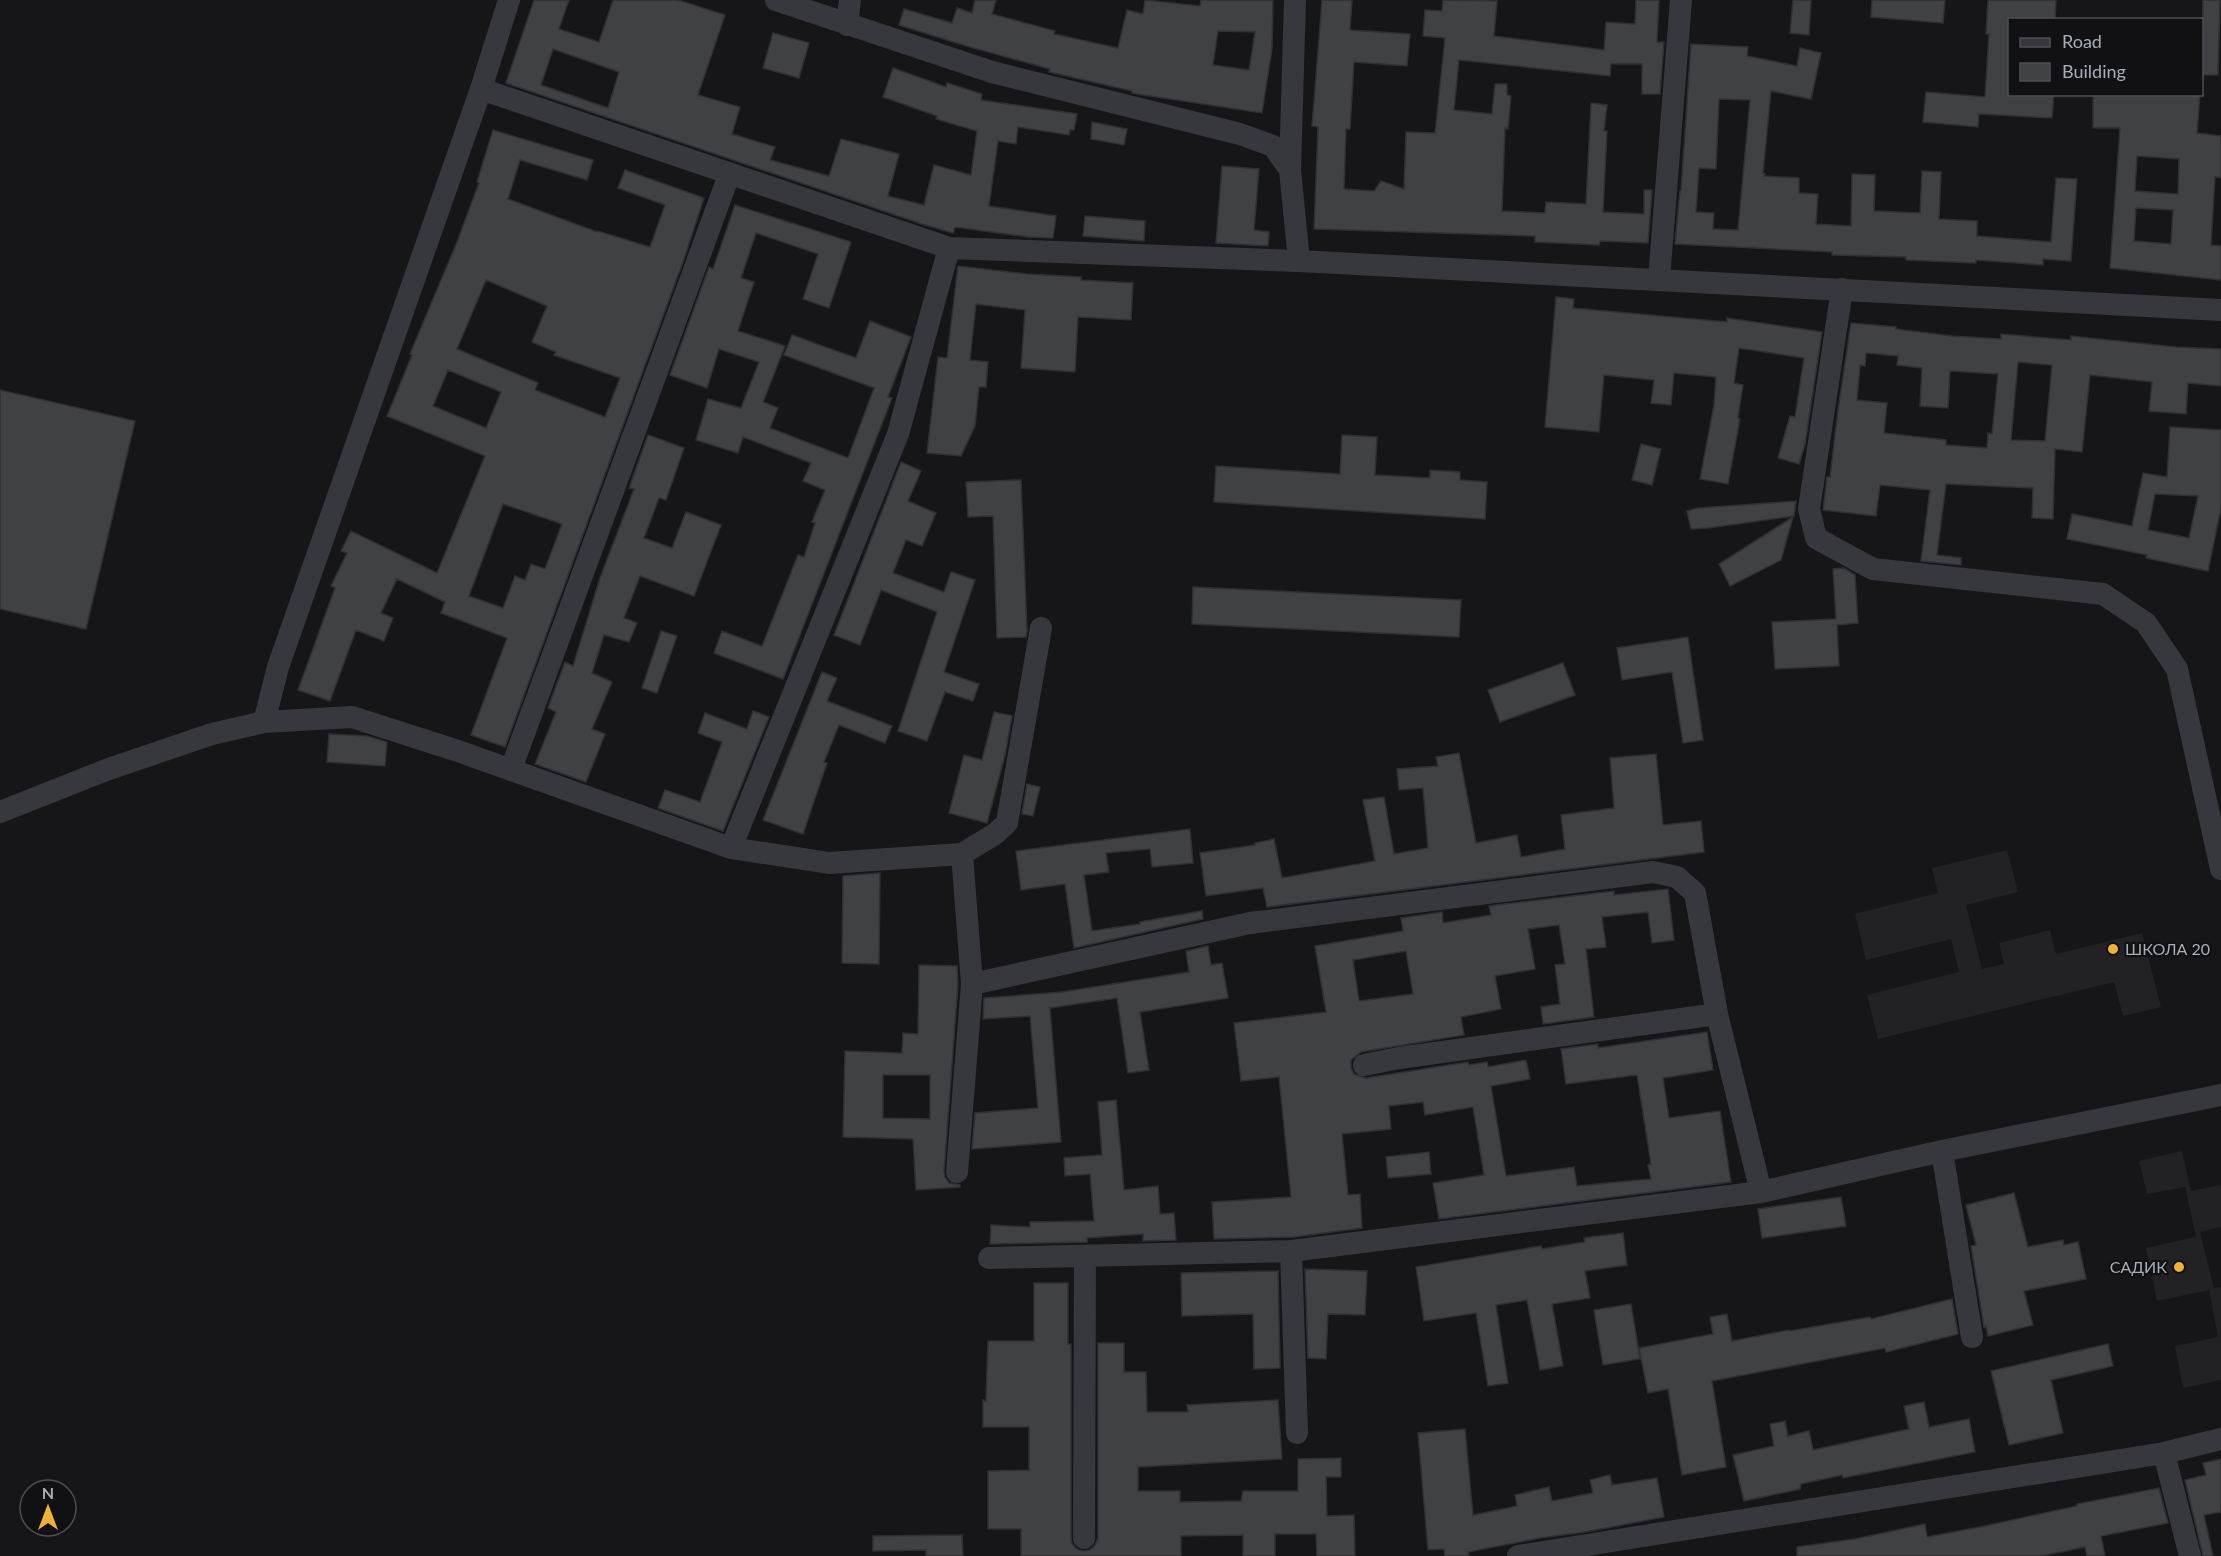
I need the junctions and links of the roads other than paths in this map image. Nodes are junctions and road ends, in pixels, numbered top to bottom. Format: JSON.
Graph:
{"nodes":[{"id":1,"x":509,"y":0,"type":"edge"},
{"id":2,"x":776,"y":0,"type":"edge"},
{"id":3,"x":850,"y":0,"type":"edge"},
{"id":4,"x":1295,"y":0,"type":"edge"},
{"id":5,"x":1681,"y":0,"type":"edge"},
{"id":6,"x":847,"y":25,"type":"junction"},
{"id":7,"x":481,"y":89,"type":"junction"},
{"id":8,"x":1290,"y":170,"type":"junction"},
{"id":9,"x":729,"y":175,"type":"junction"},
{"id":10,"x":949,"y":248,"type":"junction"},
{"id":11,"x":1299,"y":261,"type":"junction"},
{"id":12,"x":1659,"y":279,"type":"junction"},
{"id":13,"x":1842,"y":289,"type":"junction"},
{"id":14,"x":2221,"y":310,"type":"edge"},
{"id":15,"x":1041,"y":628,"type":"dead end"},
{"id":16,"x":264,"y":722,"type":"junction"},
{"id":17,"x":511,"y":769,"type":"junction"},
{"id":18,"x":0,"y":812,"type":"edge"},
{"id":19,"x":731,"y":848,"type":"junction"},
{"id":20,"x":962,"y":854,"type":"junction"},
{"id":21,"x":2221,"y":869,"type":"edge"},
{"id":22,"x":972,"y":984,"type":"junction"},
{"id":23,"x":1717,"y":1014,"type":"junction"},
{"id":24,"x":1364,"y":1065,"type":"dead end"},
{"id":25,"x":2221,"y":1095,"type":"edge"},
{"id":26,"x":1942,"y":1151,"type":"junction"},
{"id":27,"x":957,"y":1172,"type":"dead end"},
{"id":28,"x":1761,"y":1192,"type":"junction"},
{"id":29,"x":1291,"y":1251,"type":"junction"},
{"id":30,"x":1085,"y":1256,"type":"junction"},
{"id":31,"x":989,"y":1258,"type":"dead end"},
{"id":32,"x":1972,"y":1337,"type":"dead end"},
{"id":33,"x":1297,"y":1433,"type":"dead end"},
{"id":34,"x":2221,"y":1439,"type":"edge"},
{"id":35,"x":2164,"y":1453,"type":"junction"},
{"id":36,"x":1084,"y":1538,"type":"dead end"},
{"id":37,"x":1518,"y":1556,"type":"edge"},
{"id":38,"x":2190,"y":1556,"type":"edge"}],
"edges":[{"from":1,"to":7,"type":"street"},
{"from":2,"to":6,"type":"street"},
{"from":3,"to":6,"type":"street"},
{"from":4,"to":8,"type":"street"},
{"from":5,"to":12,"type":"street"},
{"from":6,"to":8,"type":"street"},
{"from":7,"to":9,"type":"street"},
{"from":7,"to":16,"type":"street"},
{"from":8,"to":11,"type":"street"},
{"from":9,"to":10,"type":"street"},
{"from":9,"to":17,"type":"street"},
{"from":10,"to":11,"type":"street"},
{"from":10,"to":19,"type":"street"},
{"from":11,"to":12,"type":"street"},
{"from":12,"to":13,"type":"street"},
{"from":13,"to":14,"type":"street"},
{"from":13,"to":21,"type":"street"},
{"from":15,"to":20,"type":"street"},
{"from":16,"to":17,"type":"street"},
{"from":16,"to":18,"type":"street"},
{"from":17,"to":19,"type":"street"},
{"from":19,"to":20,"type":"street"},
{"from":20,"to":22,"type":"street"},
{"from":22,"to":23,"type":"street"},
{"from":22,"to":27,"type":"street"},
{"from":23,"to":24,"type":"street"},
{"from":23,"to":28,"type":"street"},
{"from":25,"to":26,"type":"street"},
{"from":26,"to":28,"type":"street"},
{"from":26,"to":32,"type":"street"},
{"from":28,"to":29,"type":"street"},
{"from":29,"to":30,"type":"street"},
{"from":29,"to":33,"type":"street"},
{"from":30,"to":31,"type":"street"},
{"from":30,"to":36,"type":"street"},
{"from":34,"to":35,"type":"street"},
{"from":35,"to":37,"type":"street"},
{"from":35,"to":38,"type":"street"}]}
